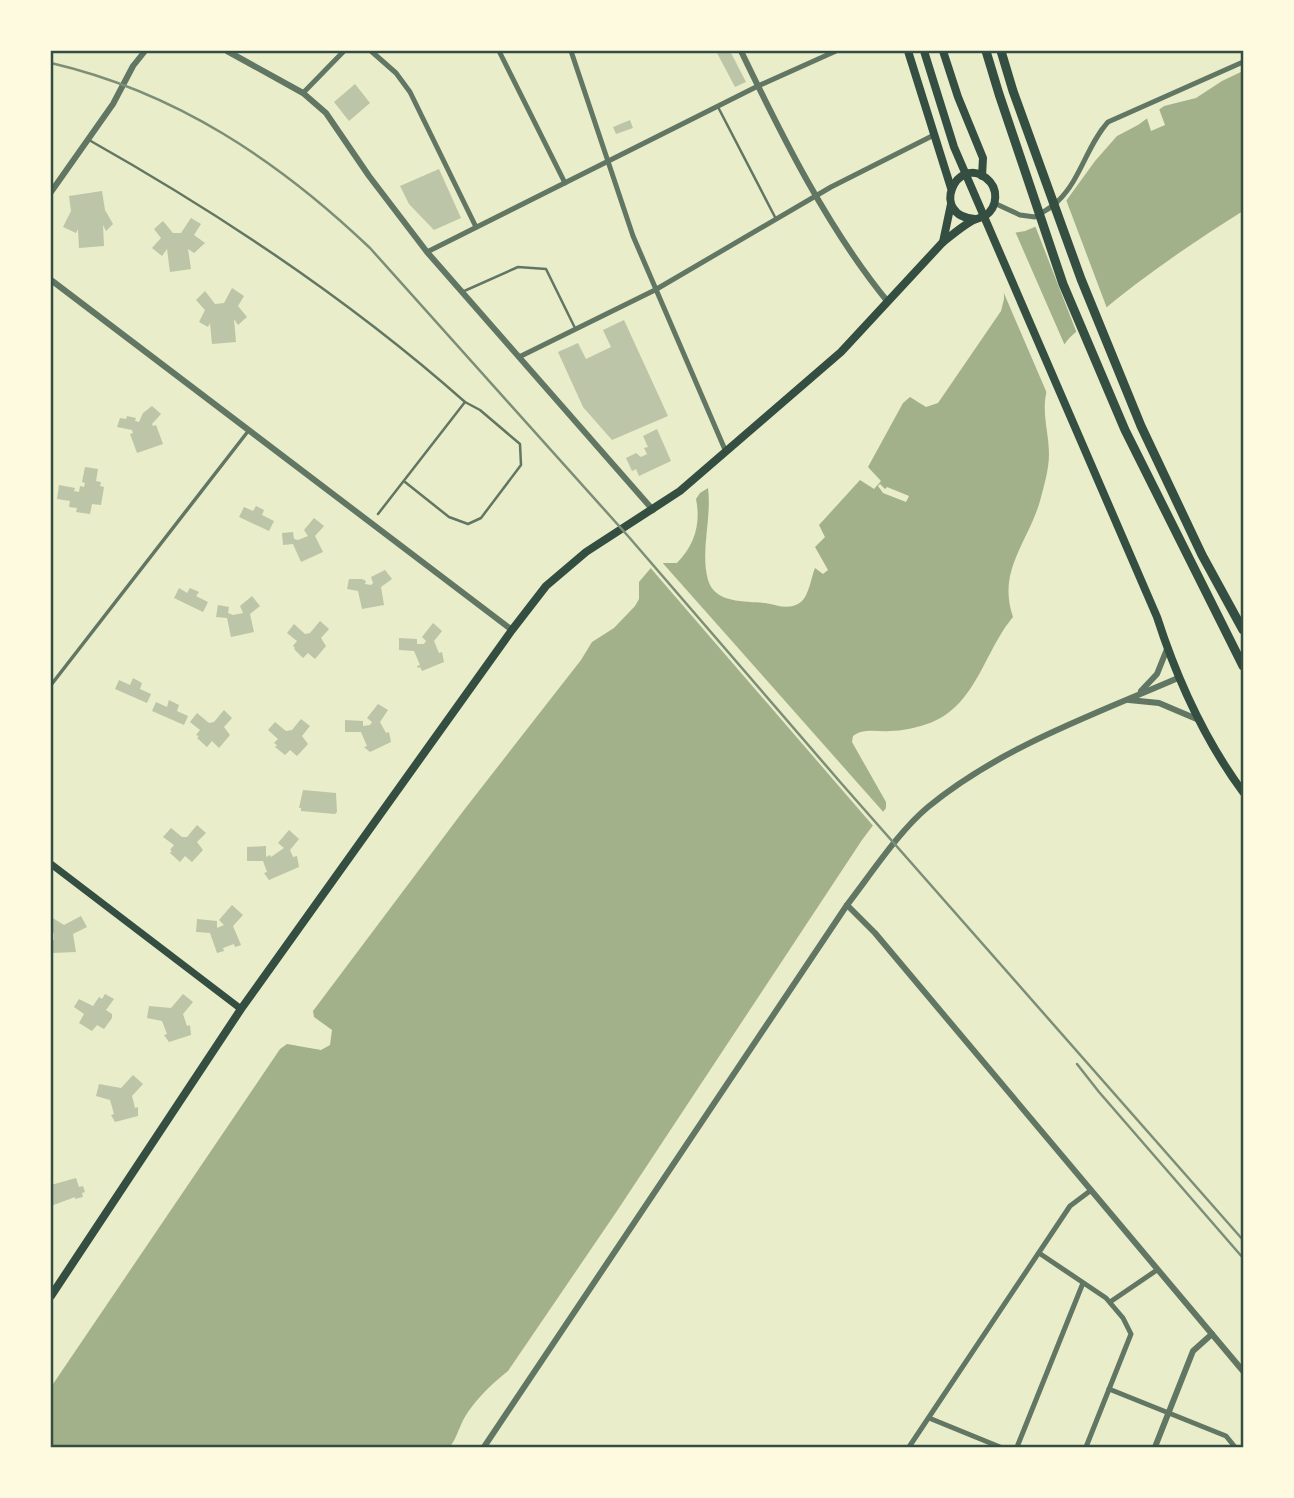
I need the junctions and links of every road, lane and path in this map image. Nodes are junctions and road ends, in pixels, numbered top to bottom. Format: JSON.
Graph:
{"nodes":[{"id":1,"x":145,"y":51,"type":"edge"},
{"id":2,"x":227,"y":51,"type":"edge"},
{"id":3,"x":344,"y":51,"type":"edge"},
{"id":4,"x":371,"y":51,"type":"edge"},
{"id":5,"x":499,"y":51,"type":"edge"},
{"id":6,"x":571,"y":51,"type":"edge"},
{"id":7,"x":741,"y":51,"type":"edge"},
{"id":8,"x":836,"y":51,"type":"edge"},
{"id":9,"x":908,"y":51,"type":"edge"},
{"id":10,"x":924,"y":51,"type":"edge"},
{"id":11,"x":943,"y":51,"type":"edge"},
{"id":12,"x":986,"y":51,"type":"edge"},
{"id":13,"x":1001,"y":51,"type":"edge"},
{"id":14,"x":1243,"y":61,"type":"edge"},
{"id":15,"x":758,"y":86,"type":"junction"},
{"id":16,"x":303,"y":93,"type":"junction"},
{"id":17,"x":718,"y":107,"type":"junction"},
{"id":18,"x":934,"y":135,"type":"junction"},
{"id":19,"x":89,"y":139,"type":"junction"},
{"id":20,"x":607,"y":162,"type":"junction"},
{"id":21,"x":982,"y":176,"type":"junction"},
{"id":22,"x":565,"y":183,"type":"junction"},
{"id":23,"x":951,"y":188,"type":"junction"},
{"id":24,"x":51,"y":192,"type":"edge"},
{"id":25,"x":817,"y":196,"type":"junction"},
{"id":26,"x":994,"y":203,"type":"junction"},
{"id":27,"x":951,"y":204,"type":"junction"},
{"id":28,"x":975,"y":219,"type":"junction"},
{"id":29,"x":776,"y":220,"type":"junction"},
{"id":30,"x":476,"y":227,"type":"junction"},
{"id":31,"x":943,"y":242,"type":"junction"},
{"id":32,"x":427,"y":252,"type":"junction"},
{"id":33,"x":51,"y":280,"type":"edge"},
{"id":34,"x":655,"y":290,"type":"junction"},
{"id":35,"x":462,"y":292,"type":"junction"},
{"id":36,"x":888,"y":303,"type":"junction"},
{"id":37,"x":576,"y":330,"type":"junction"},
{"id":38,"x":519,"y":358,"type":"junction"},
{"id":39,"x":465,"y":402,"type":"junction"},
{"id":40,"x":248,"y":430,"type":"junction"},
{"id":41,"x":726,"y":452,"type":"junction"},
{"id":42,"x":405,"y":482,"type":"junction"},
{"id":43,"x":653,"y":510,"type":"junction"},
{"id":44,"x":378,"y":514,"type":"dead end"},
{"id":45,"x":512,"y":629,"type":"junction"},
{"id":46,"x":1243,"y":630,"type":"edge"},
{"id":47,"x":1167,"y":649,"type":"junction"},
{"id":48,"x":1243,"y":666,"type":"edge"},
{"id":49,"x":1178,"y":678,"type":"junction"},
{"id":50,"x":51,"y":685,"type":"edge"},
{"id":51,"x":1131,"y":699,"type":"junction"},
{"id":52,"x":1199,"y":720,"type":"junction"},
{"id":53,"x":1243,"y":792,"type":"edge"},
{"id":54,"x":51,"y":864,"type":"edge"},
{"id":55,"x":846,"y":905,"type":"junction"},
{"id":56,"x":241,"y":1009,"type":"junction"},
{"id":57,"x":1090,"y":1191,"type":"junction"},
{"id":58,"x":1039,"y":1253,"type":"junction"},
{"id":59,"x":1157,"y":1270,"type":"junction"},
{"id":60,"x":1083,"y":1283,"type":"junction"},
{"id":61,"x":51,"y":1296,"type":"edge"},
{"id":62,"x":1110,"y":1302,"type":"junction"},
{"id":63,"x":1212,"y":1334,"type":"junction"},
{"id":64,"x":1243,"y":1371,"type":"edge"},
{"id":65,"x":1109,"y":1389,"type":"junction"},
{"id":66,"x":1168,"y":1413,"type":"junction"},
{"id":67,"x":929,"y":1418,"type":"junction"},
{"id":68,"x":1228,"y":1439,"type":"junction"},
{"id":69,"x":484,"y":1447,"type":"edge"},
{"id":70,"x":909,"y":1447,"type":"edge"},
{"id":71,"x":1000,"y":1447,"type":"edge"},
{"id":72,"x":1017,"y":1447,"type":"edge"},
{"id":73,"x":1086,"y":1447,"type":"edge"},
{"id":74,"x":1155,"y":1447,"type":"edge"},
{"id":75,"x":1225,"y":1447,"type":"edge"},
{"id":76,"x":1235,"y":1447,"type":"edge"}],
"edges":[{"from":1,"to":19,"type":"street"},
{"from":2,"to":16,"type":"street"},
{"from":3,"to":16,"type":"street"},
{"from":4,"to":30,"type":"street"},
{"from":5,"to":22,"type":"street"},
{"from":6,"to":20,"type":"street"},
{"from":7,"to":15,"type":"street"},
{"from":8,"to":15,"type":"street"},
{"from":9,"to":18,"type":"main road"},
{"from":10,"to":47,"type":"main road"},
{"from":11,"to":21,"type":"main road"},
{"from":12,"to":48,"type":"highway"},
{"from":13,"to":46,"type":"highway"},
{"from":14,"to":26,"type":"street"},
{"from":15,"to":17,"type":"street"},
{"from":15,"to":25,"type":"street"},
{"from":16,"to":32,"type":"street"},
{"from":17,"to":20,"type":"street"},
{"from":17,"to":29,"type":"lane"},
{"from":18,"to":23,"type":"main road"},
{"from":18,"to":25,"type":"street"},
{"from":19,"to":24,"type":"street"},
{"from":19,"to":39,"type":"lane"},
{"from":20,"to":22,"type":"street"},
{"from":20,"to":34,"type":"street"},
{"from":21,"to":23,"type":"main road"},
{"from":21,"to":26,"type":"main road"},
{"from":22,"to":30,"type":"street"},
{"from":23,"to":27,"type":"main road"},
{"from":25,"to":29,"type":"street"},
{"from":25,"to":36,"type":"street"},
{"from":26,"to":28,"type":"main road"},
{"from":27,"to":28,"type":"main road"},
{"from":27,"to":31,"type":"main road"},
{"from":28,"to":31,"type":"main road"},
{"from":29,"to":34,"type":"street"},
{"from":30,"to":32,"type":"street"},
{"from":31,"to":36,"type":"main road"},
{"from":32,"to":35,"type":"street"},
{"from":33,"to":40,"type":"street"},
{"from":34,"to":37,"type":"street"},
{"from":34,"to":41,"type":"street"},
{"from":35,"to":37,"type":"lane"},
{"from":35,"to":38,"type":"street"},
{"from":36,"to":41,"type":"main road"},
{"from":37,"to":38,"type":"street"},
{"from":38,"to":43,"type":"street"},
{"from":39,"to":42,"type":"lane"},
{"from":39,"to":42,"type":"lane"},
{"from":40,"to":45,"type":"street"},
{"from":40,"to":50,"type":"street"},
{"from":41,"to":43,"type":"main road"},
{"from":42,"to":44,"type":"lane"},
{"from":43,"to":45,"type":"main road"},
{"from":45,"to":56,"type":"main road"},
{"from":47,"to":49,"type":"main road"},
{"from":47,"to":51,"type":"street"},
{"from":49,"to":51,"type":"street"},
{"from":49,"to":52,"type":"main road"},
{"from":51,"to":52,"type":"street"},
{"from":51,"to":55,"type":"street"},
{"from":52,"to":53,"type":"main road"},
{"from":54,"to":56,"type":"main road"},
{"from":55,"to":57,"type":"street"},
{"from":55,"to":69,"type":"street"},
{"from":56,"to":61,"type":"main road"},
{"from":57,"to":58,"type":"street"},
{"from":57,"to":59,"type":"street"},
{"from":58,"to":60,"type":"street"},
{"from":58,"to":67,"type":"street"},
{"from":59,"to":62,"type":"street"},
{"from":59,"to":63,"type":"street"},
{"from":60,"to":62,"type":"street"},
{"from":60,"to":72,"type":"street"},
{"from":62,"to":65,"type":"street"},
{"from":63,"to":64,"type":"street"},
{"from":63,"to":66,"type":"street"},
{"from":65,"to":66,"type":"street"},
{"from":65,"to":73,"type":"street"},
{"from":66,"to":68,"type":"street"},
{"from":66,"to":74,"type":"street"},
{"from":67,"to":70,"type":"street"},
{"from":67,"to":71,"type":"street"},
{"from":68,"to":75,"type":"street"},
{"from":68,"to":76,"type":"street"}]}
